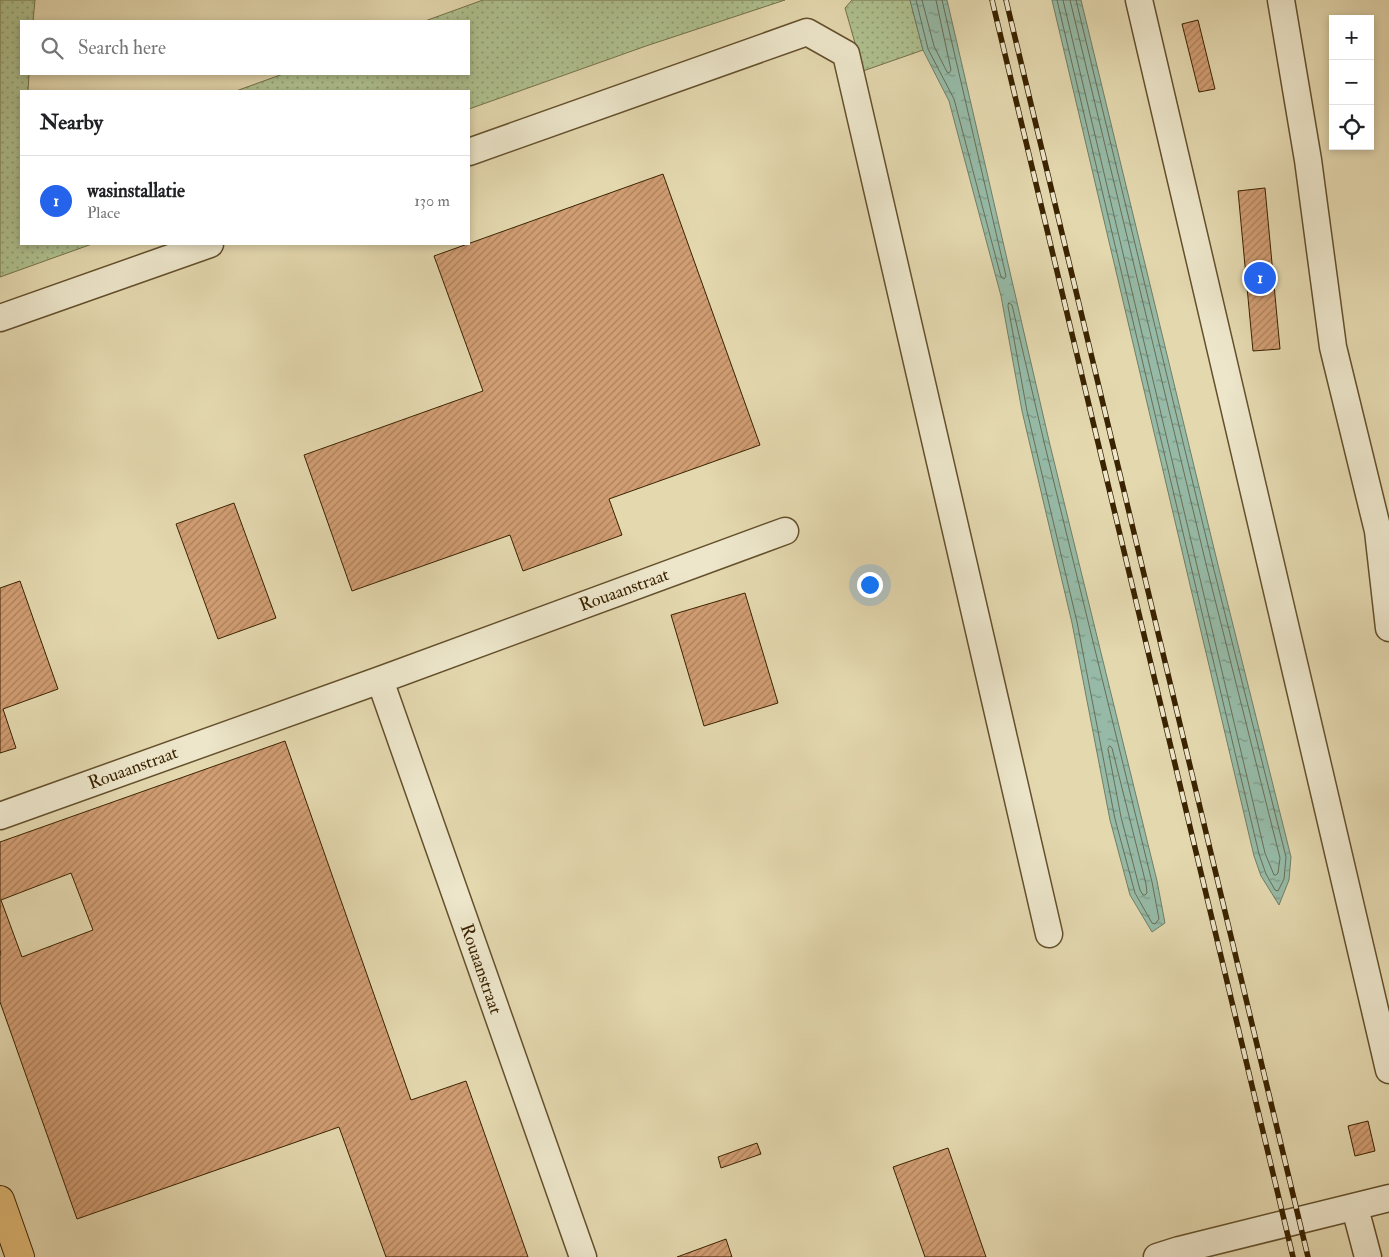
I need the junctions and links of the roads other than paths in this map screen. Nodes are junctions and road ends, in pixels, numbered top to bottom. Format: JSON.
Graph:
{"nodes":[{"id":1,"x":1140,"y":0,"type":"edge"},
{"id":2,"x":1281,"y":0,"type":"edge"},
{"id":3,"x":470,"y":152,"type":"edge"},
{"id":4,"x":207,"y":245,"type":"edge"},
{"id":5,"x":0,"y":318,"type":"edge"},
{"id":6,"x":785,"y":531,"type":"dead end"},
{"id":7,"x":1389,"y":628,"type":"edge"},
{"id":8,"x":380,"y":680,"type":"junction"},
{"id":9,"x":0,"y":816,"type":"edge"},
{"id":10,"x":1049,"y":934,"type":"dead end"},
{"id":11,"x":1389,"y":1070,"type":"edge"},
{"id":12,"x":1389,"y":1198,"type":"edge"},
{"id":13,"x":0,"y":1200,"type":"edge"},
{"id":14,"x":1355,"y":1208,"type":"junction"},
{"id":15,"x":20,"y":1257,"type":"edge"},
{"id":16,"x":583,"y":1257,"type":"edge"},
{"id":17,"x":1157,"y":1257,"type":"edge"},
{"id":18,"x":1368,"y":1257,"type":"edge"}],
"edges":[{"from":1,"to":11,"type":"street"},
{"from":2,"to":7,"type":"street"},
{"from":3,"to":10,"type":"street"},
{"from":4,"to":5,"type":"street"},
{"from":6,"to":8,"type":"street","name":"Rouaanstraat"},
{"from":8,"to":9,"type":"street","name":"Rouaanstraat"},
{"from":8,"to":16,"type":"street","name":"Rouaanstraat"},
{"from":12,"to":14,"type":"street"},
{"from":13,"to":15,"type":"main road"},
{"from":14,"to":17,"type":"street"},
{"from":14,"to":18,"type":"street"}]}
